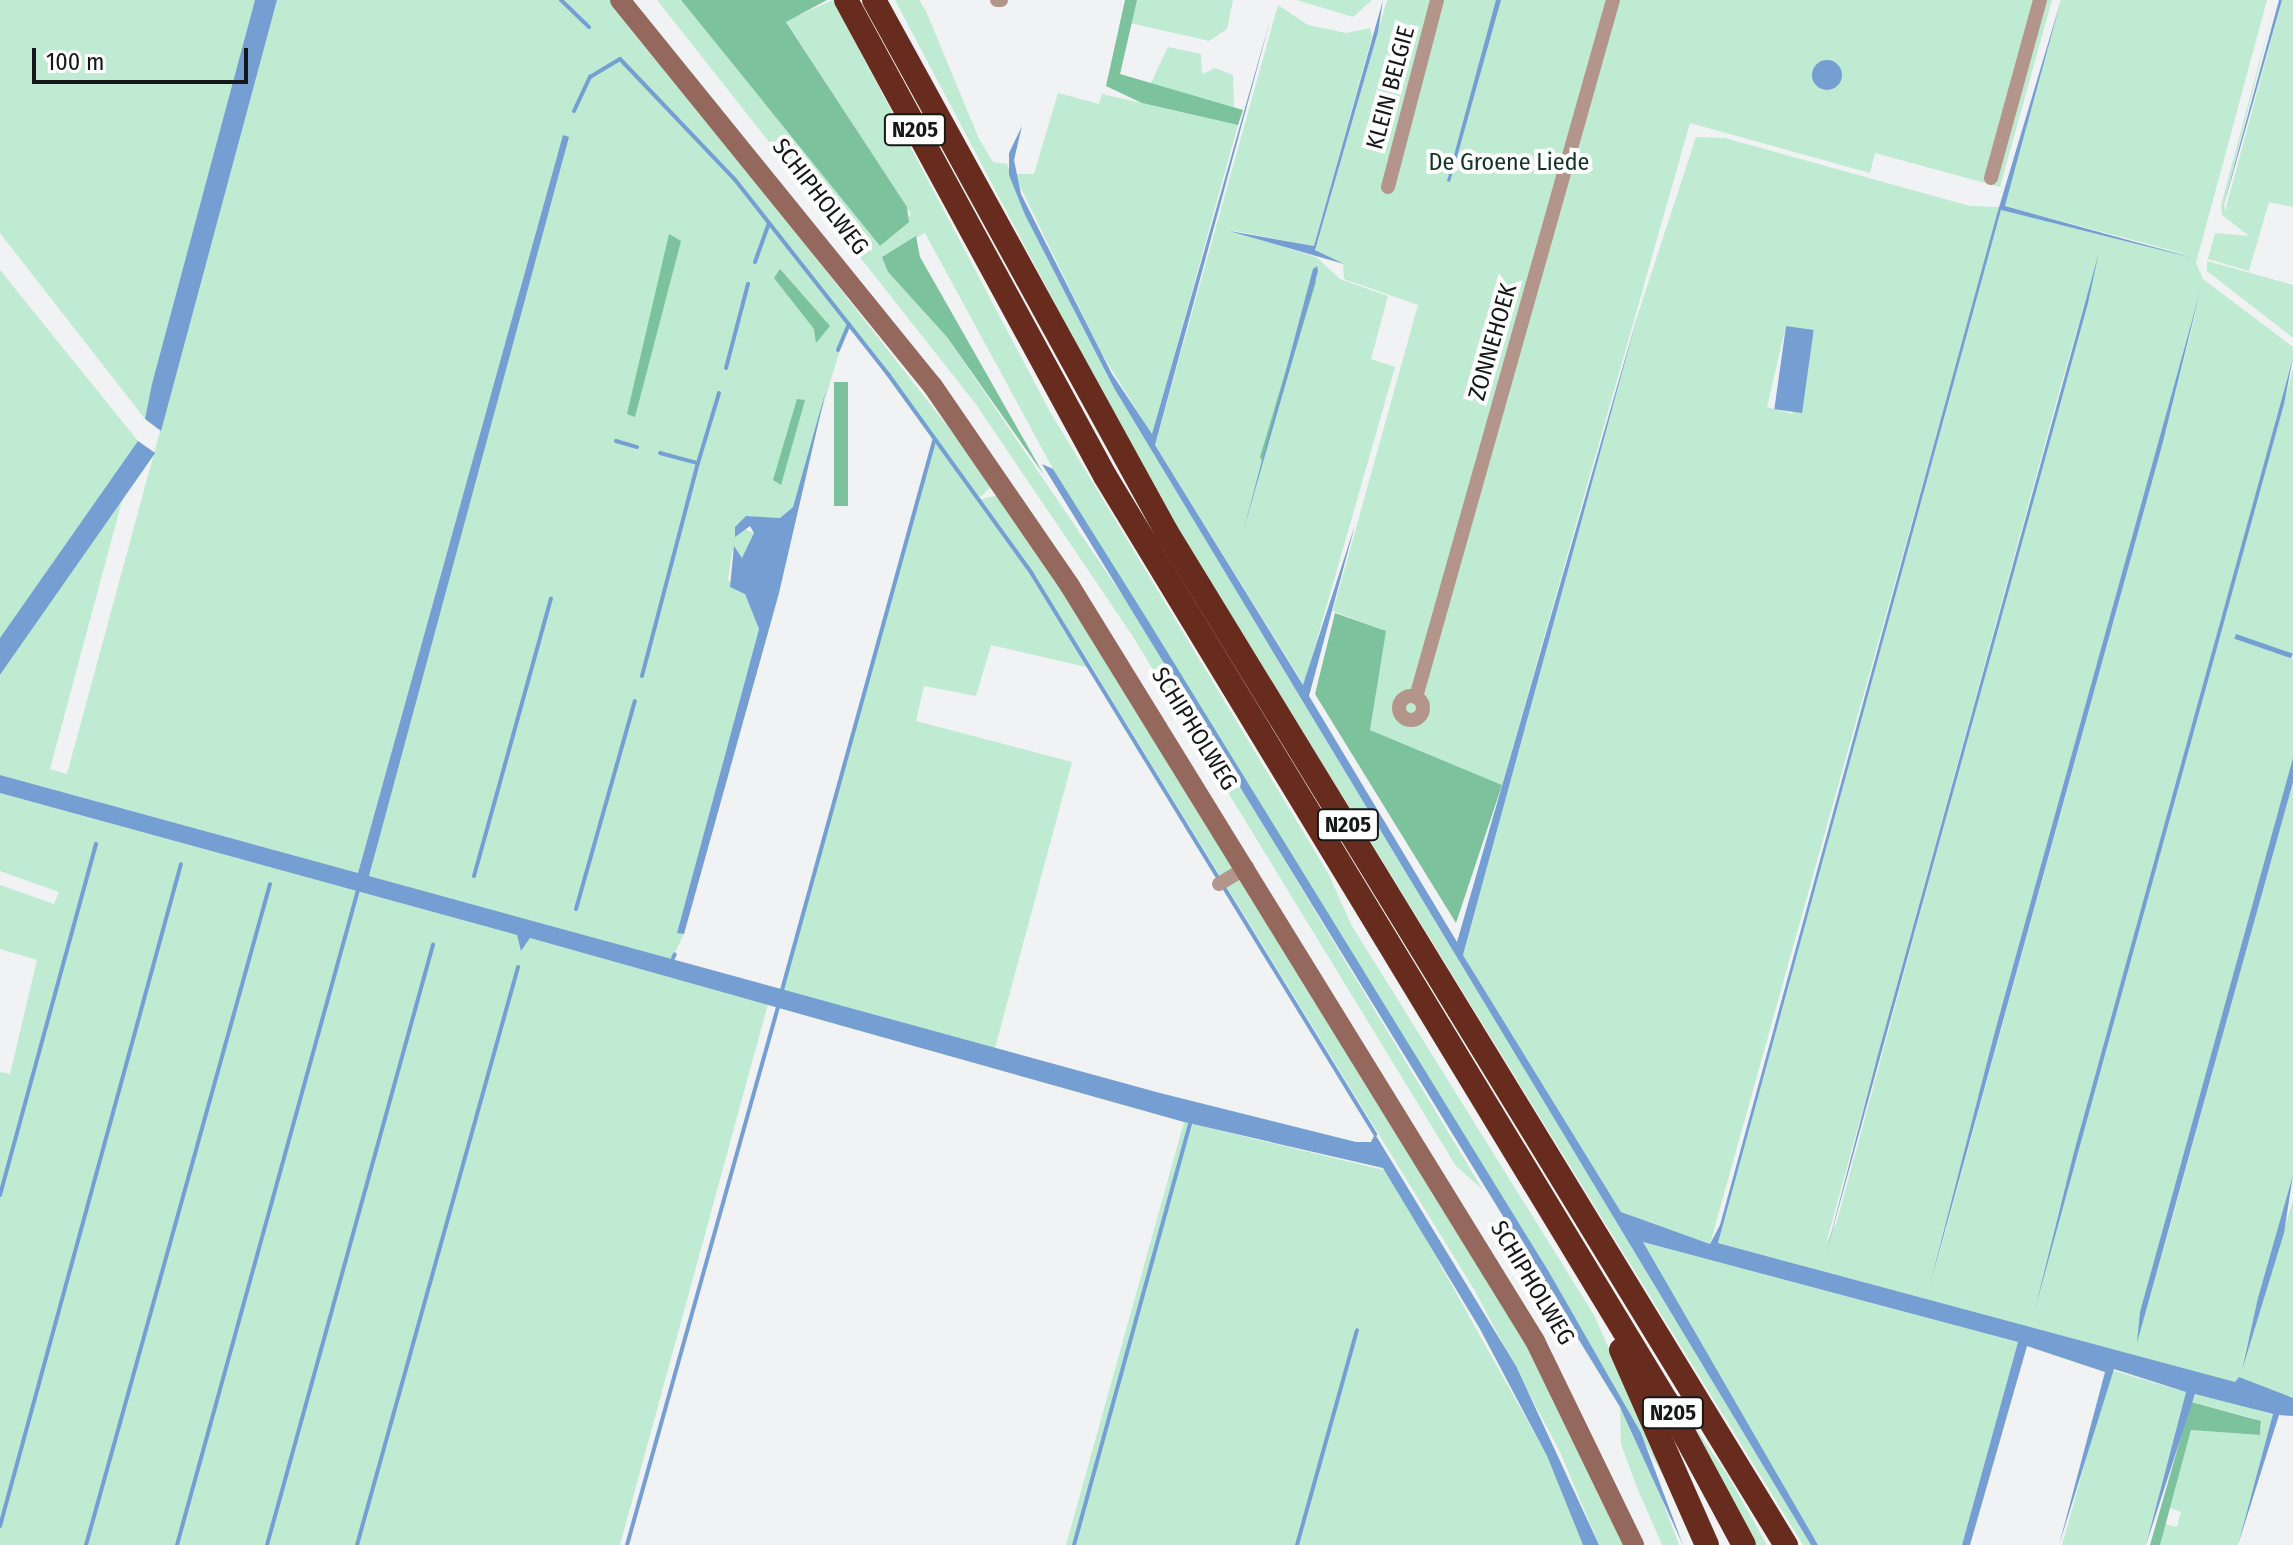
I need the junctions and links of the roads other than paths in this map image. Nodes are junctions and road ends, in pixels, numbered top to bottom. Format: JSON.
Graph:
{"nodes":[{"id":1,"x":620,"y":0,"type":"edge"},
{"id":2,"x":846,"y":0,"type":"edge"},
{"id":3,"x":874,"y":0,"type":"edge"},
{"id":4,"x":1437,"y":0,"type":"edge"},
{"id":5,"x":1613,"y":0,"type":"edge"},
{"id":6,"x":2040,"y":0,"type":"edge"},
{"id":7,"x":1991,"y":178,"type":"dead end"},
{"id":8,"x":1388,"y":187,"type":"dead end"},
{"id":9,"x":1416,"y":697,"type":"dead end"},
{"id":10,"x":1242,"y":870,"type":"junction"},
{"id":11,"x":1219,"y":884,"type":"dead end"},
{"id":12,"x":1596,"y":1285,"type":"junction"},
{"id":13,"x":1634,"y":1545,"type":"edge"},
{"id":14,"x":1707,"y":1545,"type":"edge"},
{"id":15,"x":1744,"y":1545,"type":"edge"},
{"id":16,"x":1786,"y":1545,"type":"edge"}],
"edges":[{"from":1,"to":10,"type":"main road","name":"SCHIPHOLWEG"},
{"from":2,"to":12,"type":"highway","number":"N205"},
{"from":3,"to":16,"type":"highway","number":"N205"},
{"from":4,"to":8,"type":"street","name":"KLEIN BELGIE"},
{"from":5,"to":9,"type":"street","name":"ZONNEHOEK"},
{"from":6,"to":7,"type":"street"},
{"from":10,"to":11,"type":"street"},
{"from":10,"to":13,"type":"main road","name":"SCHIPHOLWEG"},
{"from":12,"to":14,"type":"highway","number":"N205"},
{"from":12,"to":15,"type":"highway","number":"N205"}]}
